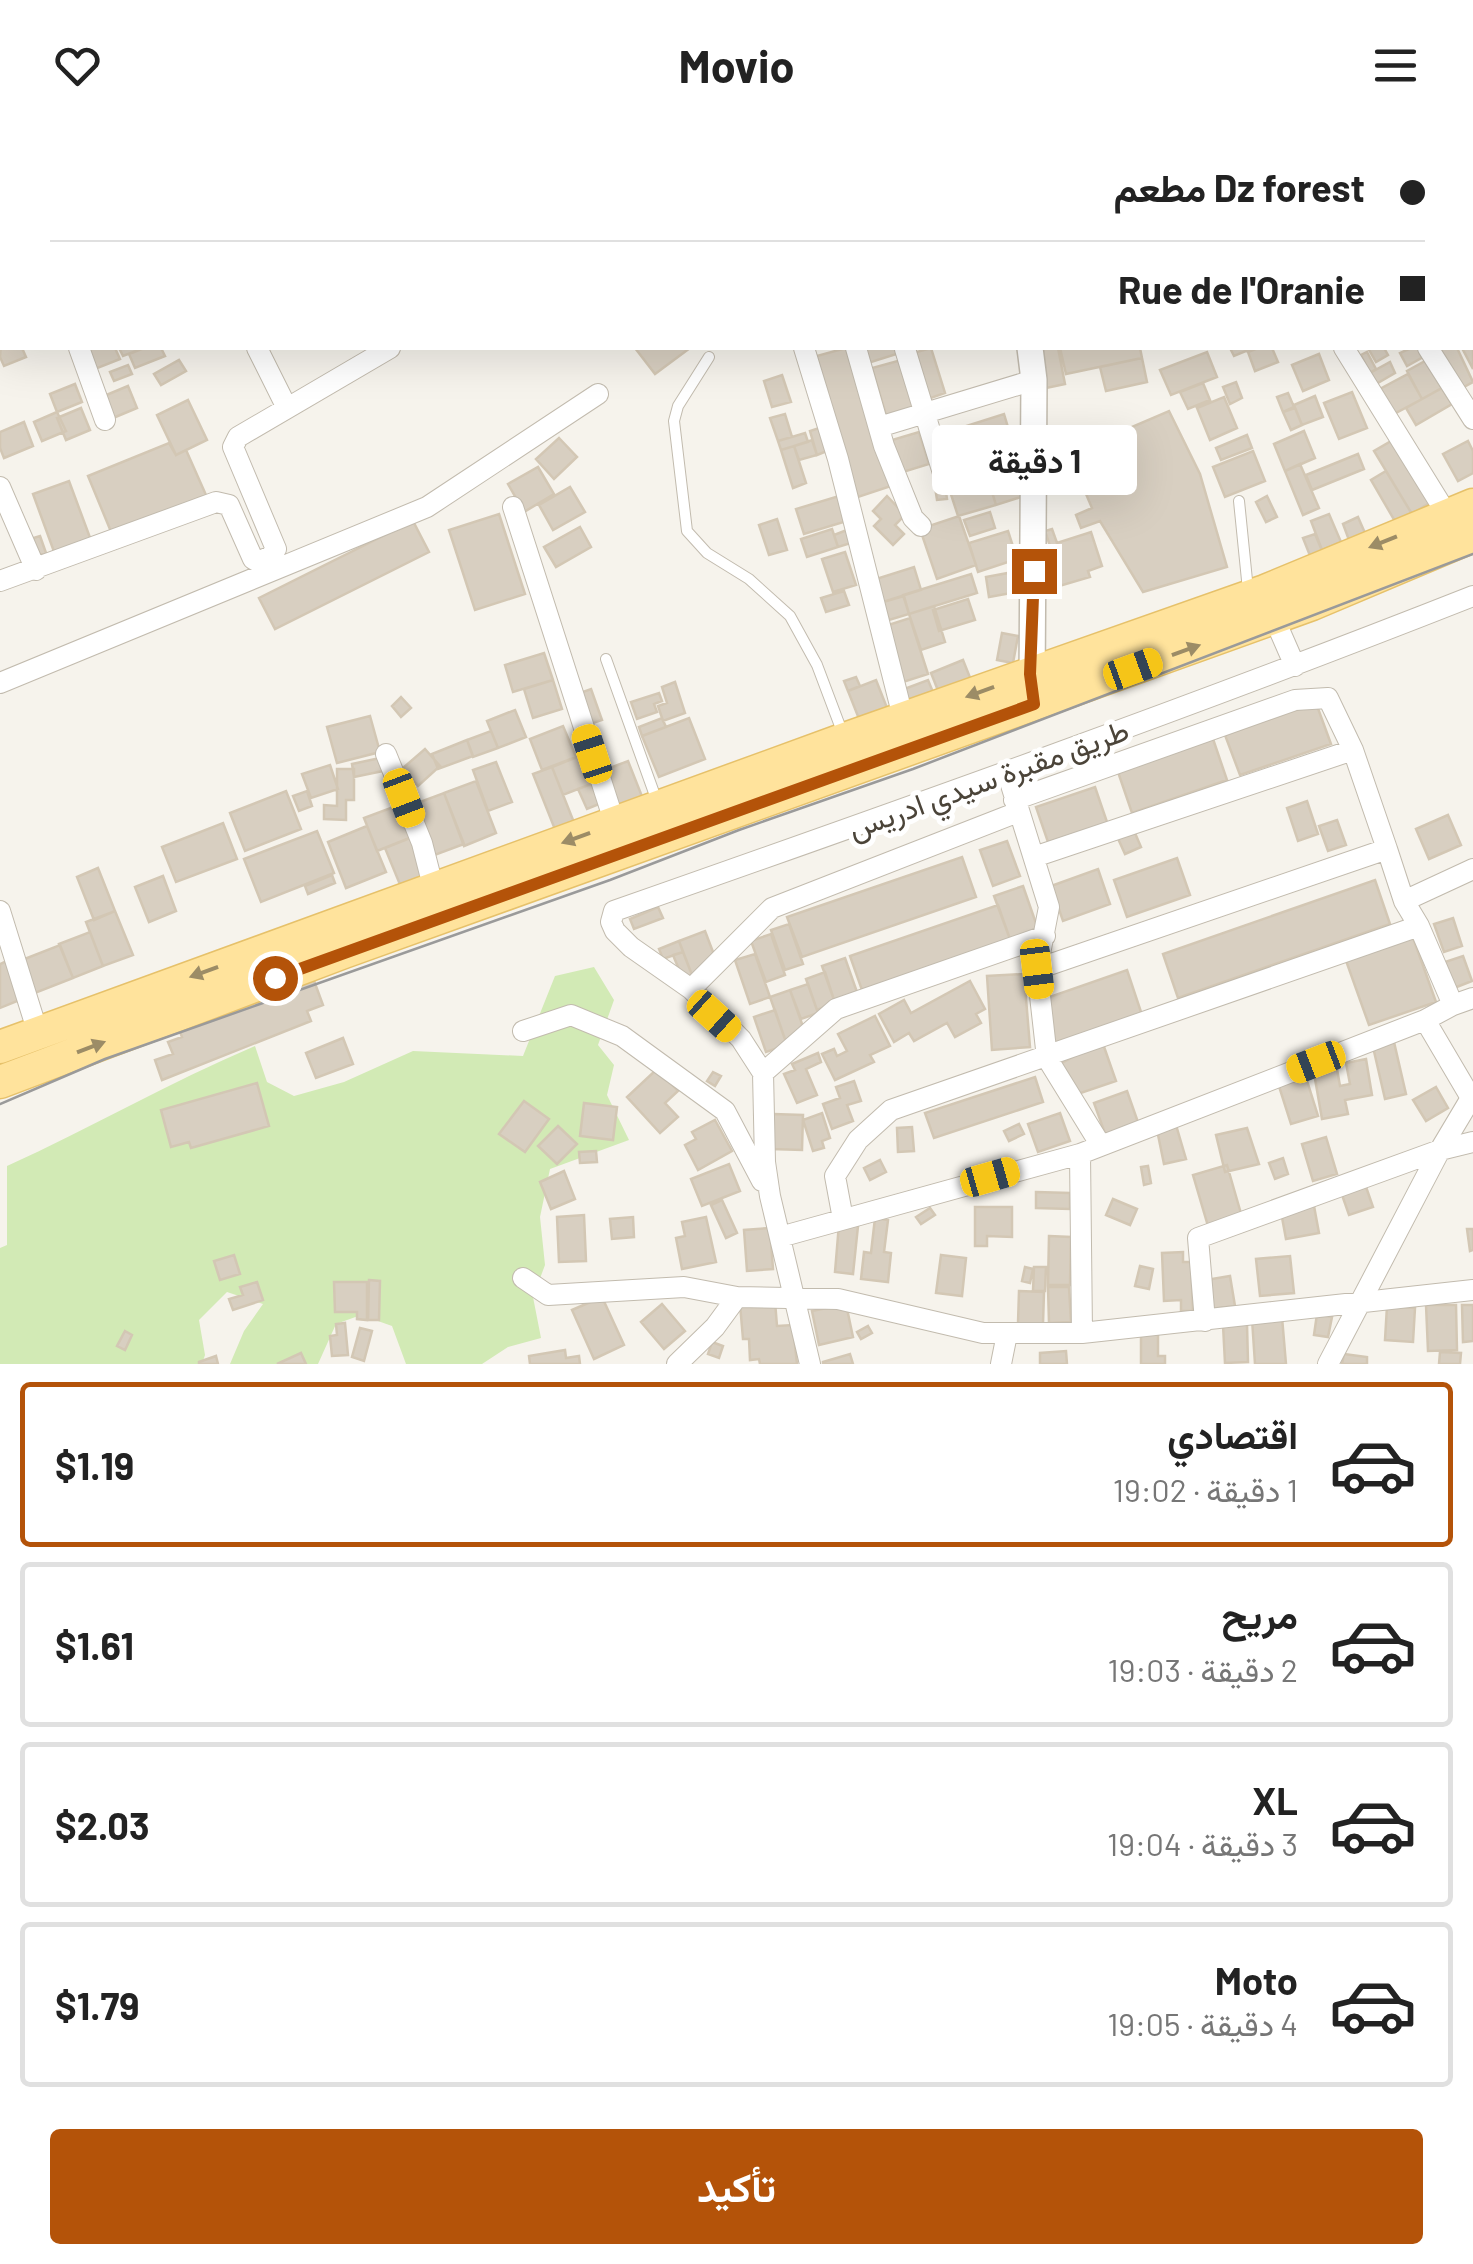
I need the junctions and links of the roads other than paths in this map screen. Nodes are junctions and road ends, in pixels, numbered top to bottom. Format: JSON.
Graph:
{"nodes":[{"id":1,"x":80,"y":350,"type":"edge"},
{"id":2,"x":258,"y":350,"type":"edge"},
{"id":3,"x":387,"y":350,"type":"edge"},
{"id":4,"x":805,"y":350,"type":"edge"},
{"id":5,"x":857,"y":350,"type":"edge"},
{"id":6,"x":905,"y":350,"type":"edge"},
{"id":7,"x":1030,"y":350,"type":"edge"},
{"id":8,"x":1345,"y":350,"type":"edge"},
{"id":9,"x":1431,"y":350,"type":"edge"},
{"id":10,"x":710,"y":358,"type":"dead end"},
{"id":11,"x":1034,"y":380,"type":"junction"},
{"id":12,"x":598,"y":394,"type":"dead end"},
{"id":13,"x":287,"y":408,"type":"junction"},
{"id":14,"x":924,"y":414,"type":"junction"},
{"id":15,"x":1473,"y":419,"type":"edge"},
{"id":16,"x":105,"y":420,"type":"dead end"},
{"id":17,"x":878,"y":427,"type":"junction"},
{"id":18,"x":943,"y":473,"type":"dead end"},
{"id":19,"x":0,"y":486,"type":"edge"},
{"id":20,"x":1239,"y":502,"type":"dead end"},
{"id":21,"x":513,"y":508,"type":"dead end"},
{"id":22,"x":1465,"y":519,"type":"edge"},
{"id":23,"x":922,"y":526,"type":"dead end"},
{"id":24,"x":36,"y":570,"type":"junction"},
{"id":25,"x":2,"y":575,"type":"edge"},
{"id":26,"x":1248,"y":596,"type":"junction"},
{"id":27,"x":1473,"y":596,"type":"edge"},
{"id":28,"x":1274,"y":618,"type":"junction"},
{"id":29,"x":606,"y":660,"type":"dead end"},
{"id":30,"x":1291,"y":668,"type":"junction"},
{"id":31,"x":0,"y":683,"type":"edge"},
{"id":32,"x":1032,"y":689,"type":"junction"},
{"id":33,"x":1295,"y":700,"type":"junction"},
{"id":34,"x":904,"y":720,"type":"junction"},
{"id":35,"x":845,"y":739,"type":"junction"},
{"id":36,"x":1352,"y":750,"type":"junction"},
{"id":37,"x":386,"y":754,"type":"dead end"},
{"id":38,"x":1007,"y":772,"type":"junction"},
{"id":39,"x":1016,"y":806,"type":"junction"},
{"id":40,"x":660,"y":808,"type":"junction"},
{"id":41,"x":615,"y":824,"type":"junction"},
{"id":42,"x":1387,"y":848,"type":"junction"},
{"id":43,"x":1034,"y":857,"type":"junction"},
{"id":44,"x":1473,"y":870,"type":"edge"},
{"id":45,"x":434,"y":890,"type":"junction"},
{"id":46,"x":1404,"y":901,"type":"junction"},
{"id":47,"x":0,"y":912,"type":"edge"},
{"id":48,"x":1419,"y":926,"type":"junction"},
{"id":49,"x":1045,"y":936,"type":"junction"},
{"id":50,"x":1037,"y":969,"type":"junction"},
{"id":51,"x":691,"y":990,"type":"junction"},
{"id":52,"x":1463,"y":1002,"type":"edge"},
{"id":53,"x":1425,"y":1020,"type":"junction"},
{"id":54,"x":523,"y":1031,"type":"dead end"},
{"id":55,"x":38,"y":1032,"type":"junction"},
{"id":56,"x":0,"y":1046,"type":"edge"},
{"id":57,"x":1047,"y":1058,"type":"junction"},
{"id":58,"x":763,"y":1073,"type":"junction"},
{"id":59,"x":0,"y":1082,"type":"edge"},
{"id":60,"x":1473,"y":1142,"type":"edge"},
{"id":61,"x":1090,"y":1149,"type":"junction"},
{"id":62,"x":1440,"y":1150,"type":"junction"},
{"id":63,"x":770,"y":1196,"type":"junction"},
{"id":64,"x":843,"y":1219,"type":"junction"},
{"id":65,"x":780,"y":1237,"type":"junction"},
{"id":66,"x":523,"y":1278,"type":"dead end"},
{"id":67,"x":1473,"y":1290,"type":"edge"},
{"id":68,"x":737,"y":1297,"type":"junction"},
{"id":69,"x":794,"y":1298,"type":"junction"},
{"id":70,"x":1358,"y":1304,"type":"junction"},
{"id":71,"x":1205,"y":1321,"type":"junction"},
{"id":72,"x":1082,"y":1333,"type":"junction"},
{"id":73,"x":1007,"y":1334,"type":"junction"},
{"id":74,"x":677,"y":1364,"type":"edge"},
{"id":75,"x":810,"y":1364,"type":"edge"},
{"id":76,"x":1002,"y":1364,"type":"edge"},
{"id":77,"x":1328,"y":1364,"type":"edge"}],
"edges":[{"from":1,"to":16,"type":"street"},
{"from":2,"to":13,"type":"street"},
{"from":3,"to":13,"type":"street"},
{"from":4,"to":34,"type":"street"},
{"from":5,"to":17,"type":"street"},
{"from":6,"to":14,"type":"street"},
{"from":7,"to":11,"type":"street"},
{"from":8,"to":22,"type":"street"},
{"from":9,"to":15,"type":"street"},
{"from":10,"to":35,"type":"lane"},
{"from":11,"to":14,"type":"street"},
{"from":11,"to":32,"type":"street"},
{"from":12,"to":31,"type":"street"},
{"from":13,"to":24,"type":"street"},
{"from":14,"to":17,"type":"street"},
{"from":14,"to":18,"type":"street"},
{"from":17,"to":23,"type":"street"},
{"from":19,"to":24,"type":"street"},
{"from":20,"to":26,"type":"lane"},
{"from":21,"to":41,"type":"street"},
{"from":22,"to":26,"type":"main road","one_way":true},
{"from":22,"to":28,"type":"main road"},
{"from":24,"to":25,"type":"street"},
{"from":26,"to":32,"type":"main road"},
{"from":27,"to":30,"type":"street","name":"طريق مقبرة سيدي ادريس"},
{"from":28,"to":30,"type":"street"},
{"from":32,"to":28,"type":"main road","one_way":true},
{"from":29,"to":40,"type":"lane"},
{"from":30,"to":33,"type":"street"},
{"from":30,"to":38,"type":"street","name":"طريق مقبرة سيدي ادريس"},
{"from":32,"to":34,"type":"main road","one_way":true},
{"from":59,"to":32,"type":"main road","one_way":true},
{"from":33,"to":36,"type":"street"},
{"from":33,"to":39,"type":"street"},
{"from":34,"to":35,"type":"main road"},
{"from":35,"to":40,"type":"main road"},
{"from":36,"to":42,"type":"street"},
{"from":36,"to":43,"type":"street"},
{"from":37,"to":45,"type":"street"},
{"from":38,"to":39,"type":"street"},
{"from":38,"to":51,"type":"street","name":"طريق مقبرة سيدي ادريس"},
{"from":39,"to":43,"type":"street"},
{"from":39,"to":51,"type":"street"},
{"from":40,"to":41,"type":"main road"},
{"from":41,"to":45,"type":"main road","one_way":true},
{"from":42,"to":46,"type":"street"},
{"from":42,"to":50,"type":"street"},
{"from":43,"to":49,"type":"street"},
{"from":44,"to":46,"type":"street"},
{"from":45,"to":55,"type":"main road","one_way":true},
{"from":46,"to":48,"type":"street"},
{"from":47,"to":55,"type":"street"},
{"from":48,"to":52,"type":"street"},
{"from":48,"to":57,"type":"street"},
{"from":49,"to":50,"type":"street"},
{"from":49,"to":58,"type":"street"},
{"from":50,"to":57,"type":"street"},
{"from":51,"to":58,"type":"street"},
{"from":52,"to":53,"type":"street"},
{"from":53,"to":61,"type":"street"},
{"from":53,"to":62,"type":"street"},
{"from":54,"to":63,"type":"street"},
{"from":55,"to":56,"type":"main road"},
{"from":57,"to":61,"type":"street"},
{"from":57,"to":64,"type":"street"},
{"from":58,"to":63,"type":"street"},
{"from":60,"to":62,"type":"street"},
{"from":61,"to":64,"type":"street"},
{"from":61,"to":72,"type":"street"},
{"from":62,"to":70,"type":"street"},
{"from":62,"to":71,"type":"street"},
{"from":63,"to":65,"type":"street"},
{"from":64,"to":65,"type":"street"},
{"from":65,"to":69,"type":"street"},
{"from":66,"to":68,"type":"street"},
{"from":67,"to":70,"type":"street"},
{"from":68,"to":69,"type":"street"},
{"from":68,"to":74,"type":"street"},
{"from":69,"to":73,"type":"street"},
{"from":69,"to":75,"type":"street"},
{"from":70,"to":71,"type":"street"},
{"from":70,"to":77,"type":"street"},
{"from":71,"to":72,"type":"street"},
{"from":72,"to":73,"type":"street"},
{"from":73,"to":76,"type":"street"}]}
